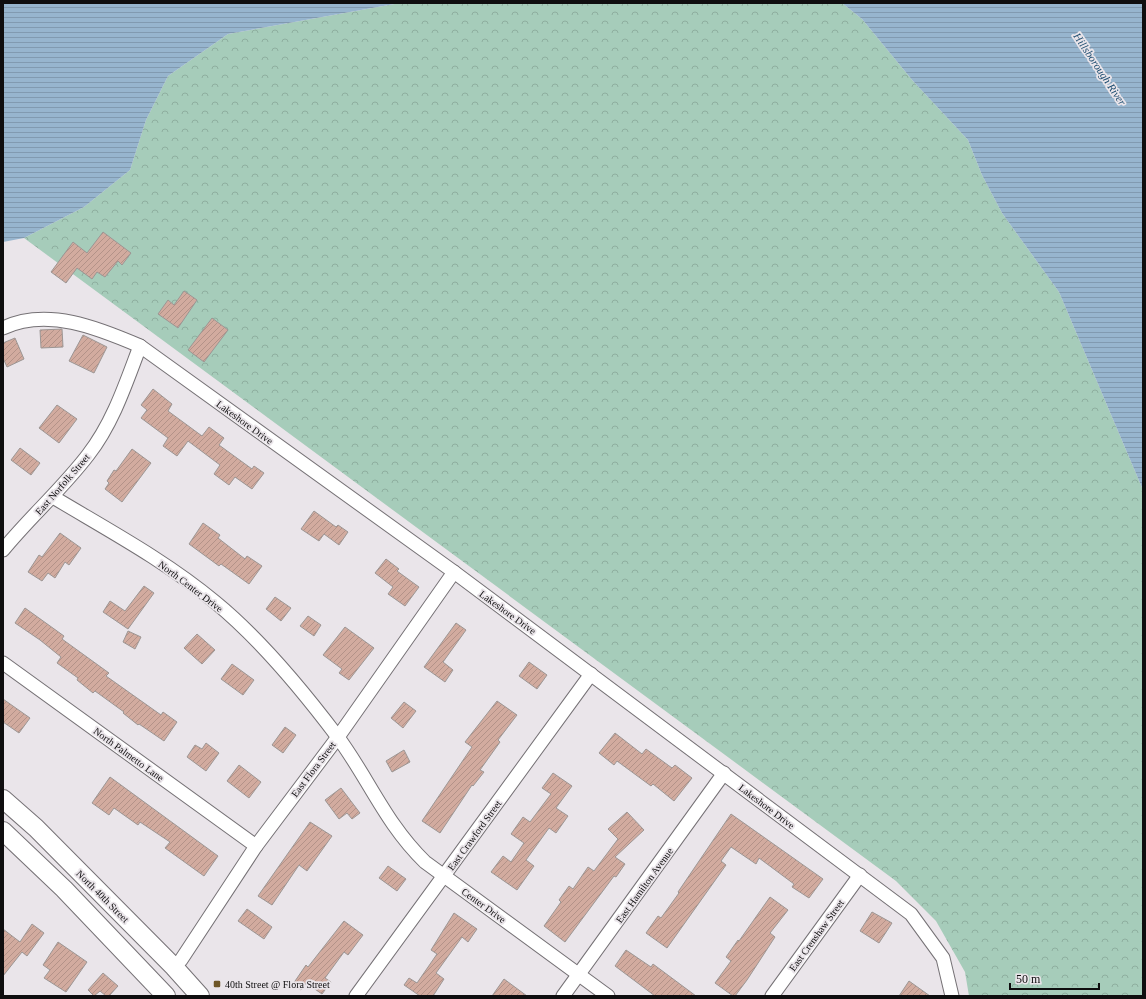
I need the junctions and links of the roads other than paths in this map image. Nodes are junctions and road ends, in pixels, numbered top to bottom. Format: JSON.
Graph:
{"nodes":[{"id":1,"x":3,"y":328,"type":"edge"},
{"id":2,"x":140,"y":346,"type":"junction"},
{"id":3,"x":53,"y":497,"type":"junction"},
{"id":4,"x":3,"y":550,"type":"edge"},
{"id":5,"x":454,"y":572,"type":"junction"},
{"id":6,"x":3,"y":663,"type":"edge"},
{"id":7,"x":591,"y":674,"type":"junction"},
{"id":8,"x":338,"y":737,"type":"junction"},
{"id":9,"x":724,"y":773,"type":"junction"},
{"id":10,"x":3,"y":799,"type":"edge"},
{"id":11,"x":3,"y":831,"type":"edge"},
{"id":12,"x":256,"y":846,"type":"junction"},
{"id":13,"x":860,"y":875,"type":"junction"},
{"id":14,"x":445,"y":876,"type":"junction"},
{"id":15,"x":174,"y":967,"type":"junction"},
{"id":16,"x":579,"y":975,"type":"junction"},
{"id":17,"x":166,"y":996,"type":"edge"},
{"id":18,"x":200,"y":996,"type":"edge"},
{"id":19,"x":356,"y":996,"type":"edge"},
{"id":20,"x":563,"y":996,"type":"edge"},
{"id":21,"x":608,"y":996,"type":"edge"},
{"id":22,"x":772,"y":996,"type":"edge"},
{"id":23,"x":952,"y":996,"type":"edge"}],
"edges":[{"from":1,"to":2,"type":"street","name":"Lakeshore Drive"},
{"from":2,"to":3,"type":"street","name":"East Norfolk Street"},
{"from":2,"to":5,"type":"street","name":"Lakeshore Drive"},
{"from":3,"to":4,"type":"street","name":"East Norfolk Street"},
{"from":3,"to":8,"type":"street","name":"North Center Drive"},
{"from":5,"to":7,"type":"street","name":"Lakeshore Drive"},
{"from":5,"to":8,"type":"street","name":"East Flora Street"},
{"from":6,"to":12,"type":"street","name":"North Palmetto Lane"},
{"from":7,"to":9,"type":"street","name":"Lakeshore Drive"},
{"from":7,"to":14,"type":"street","name":"East Crawford Street"},
{"from":8,"to":12,"type":"street","name":"East Flora Street"},
{"from":8,"to":14,"type":"street","name":"Center Drive"},
{"from":9,"to":13,"type":"street","name":"Lakeshore Drive"},
{"from":9,"to":16,"type":"street","name":"East Hamilton Avenue"},
{"from":10,"to":15,"type":"main road","name":"North 40th Street"},
{"from":11,"to":17,"type":"main road"},
{"from":12,"to":15,"type":"street","name":"East Flora Street"},
{"from":13,"to":22,"type":"street","name":"East Crenshaw Street"},
{"from":13,"to":23,"type":"street","name":"Lakeshore Drive"},
{"from":14,"to":16,"type":"street","name":"Center Drive"},
{"from":14,"to":19,"type":"street","name":"East Crawford Street"},
{"from":15,"to":18,"type":"main road","name":"North 40th Street"},
{"from":16,"to":20,"type":"street","name":"East Hamilton Avenue"},
{"from":16,"to":21,"type":"street","name":"Center Drive"}]}
